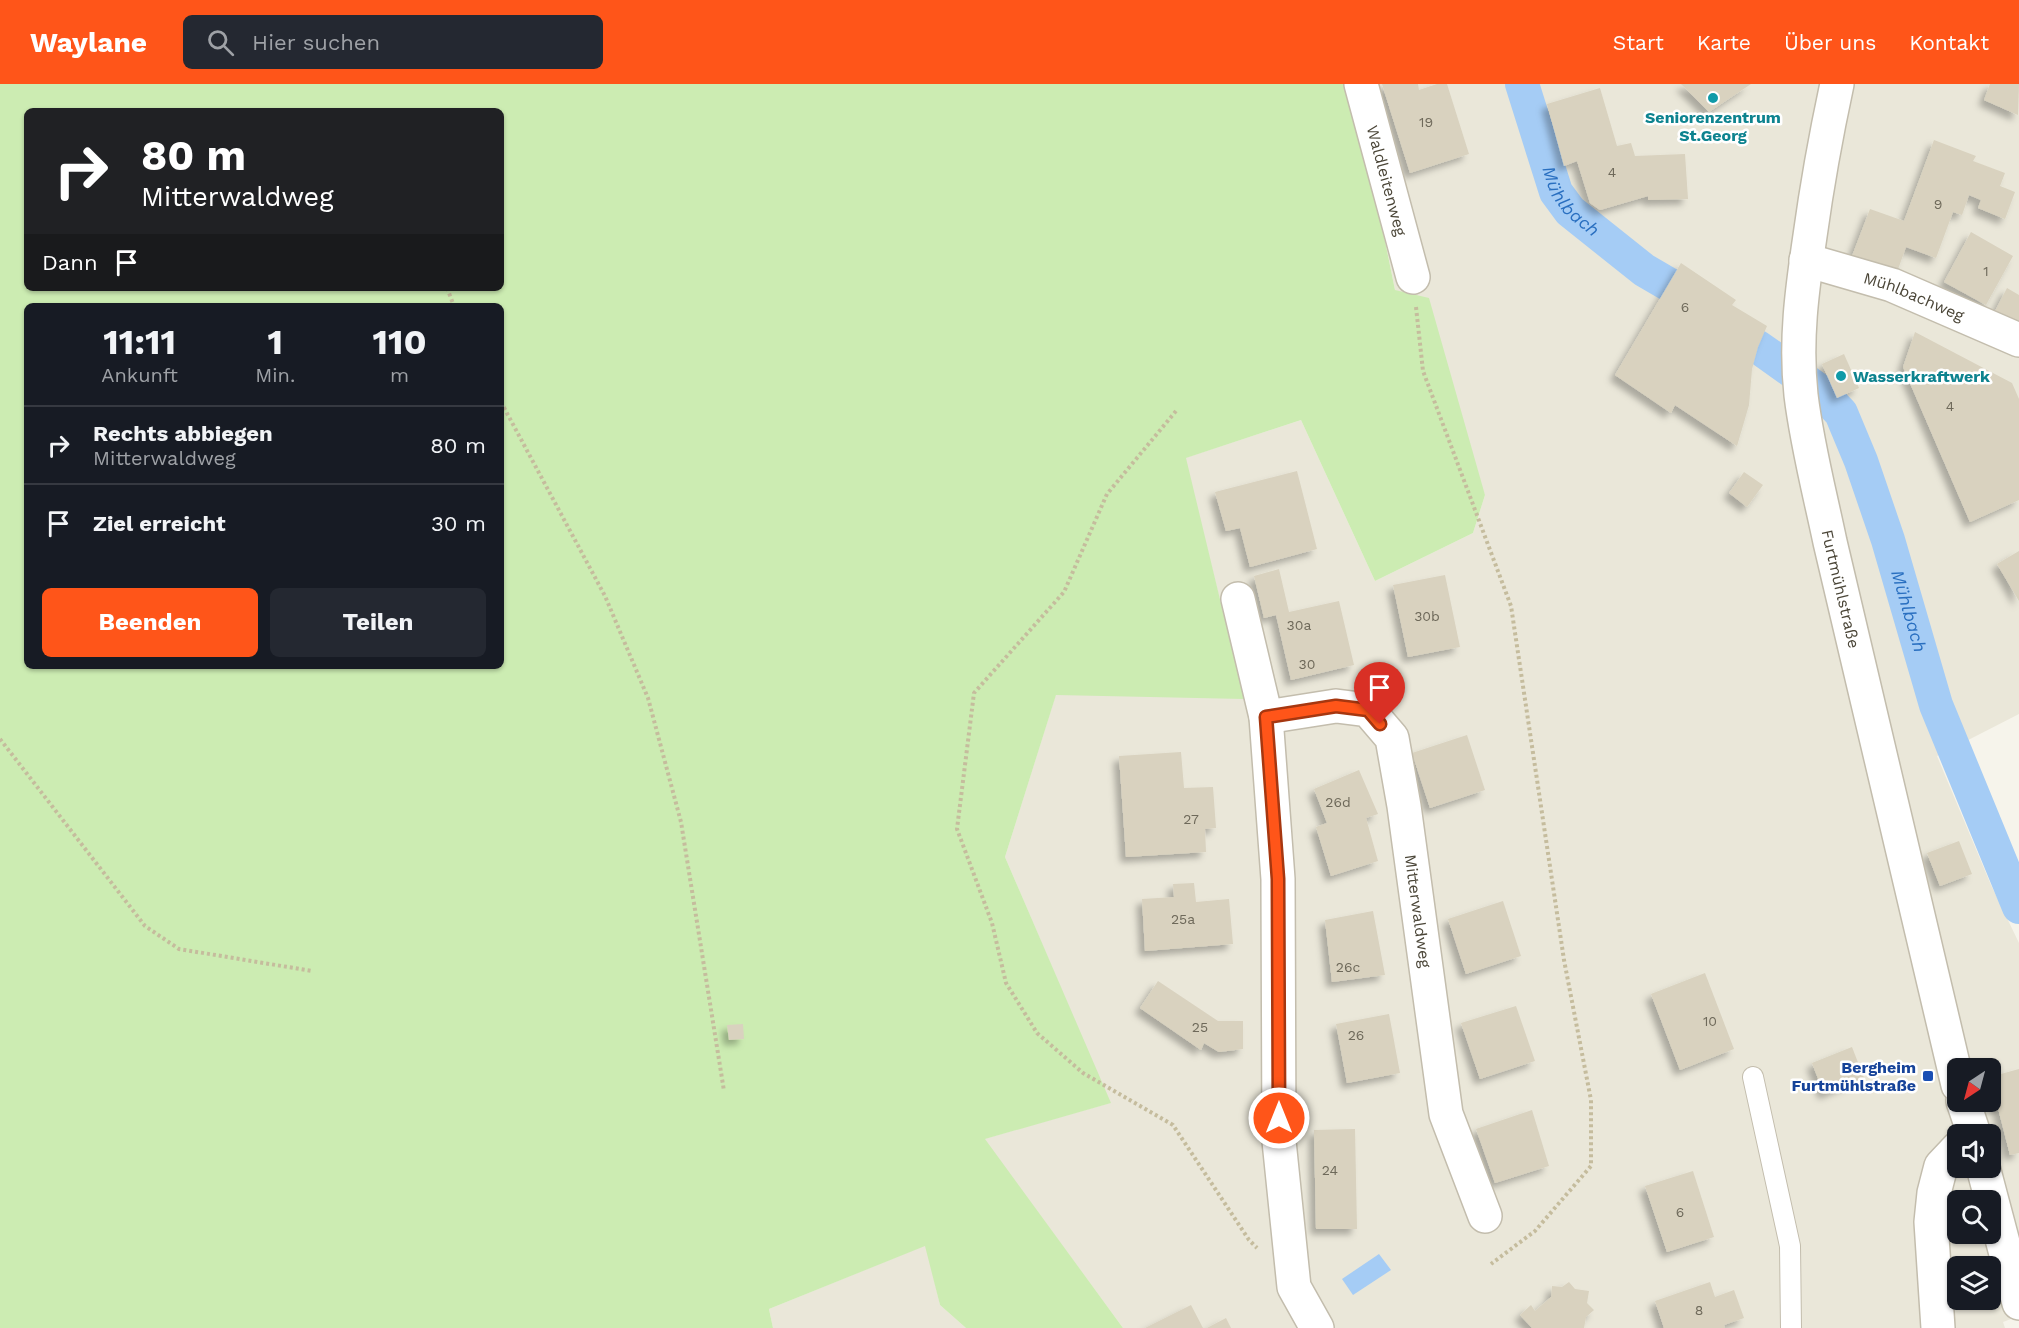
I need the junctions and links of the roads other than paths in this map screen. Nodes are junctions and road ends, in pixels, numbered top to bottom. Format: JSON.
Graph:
{"nodes":[{"id":1,"x":1360,"y":84,"type":"edge"},
{"id":2,"x":1837,"y":84,"type":"edge"},
{"id":3,"x":1806,"y":260,"type":"junction"},
{"id":4,"x":1413,"y":277,"type":"road end"},
{"id":5,"x":2019,"y":340,"type":"edge"},
{"id":6,"x":1238,"y":599,"type":"dead end"},
{"id":7,"x":1266,"y":717,"type":"junction"},
{"id":8,"x":1952,"y":1058,"type":"edge"},
{"id":9,"x":1754,"y":1077,"type":"dead end"},
{"id":10,"x":1947,"y":1160,"type":"edge"},
{"id":11,"x":1986,"y":1178,"type":"edge"},
{"id":12,"x":1485,"y":1216,"type":"dead end"},
{"id":13,"x":2019,"y":1303,"type":"edge"},
{"id":14,"x":1317,"y":1328,"type":"edge"},
{"id":15,"x":1791,"y":1328,"type":"edge"},
{"id":16,"x":1938,"y":1328,"type":"edge"}],
"edges":[{"from":1,"to":4,"type":"street","name":"Waldleitenweg"},
{"from":2,"to":3,"type":"street","name":"Furtmühlstraße"},
{"from":3,"to":5,"type":"street","name":"Mühlbachweg"},
{"from":3,"to":8,"type":"street","name":"Furtmühlstraße"},
{"from":6,"to":7,"type":"street"},
{"from":7,"to":12,"type":"street","name":"Mitterwaldweg"},
{"from":7,"to":14,"type":"street"},
{"from":9,"to":15,"type":"lane"},
{"from":10,"to":16,"type":"street"},
{"from":11,"to":13,"type":"street"}]}
